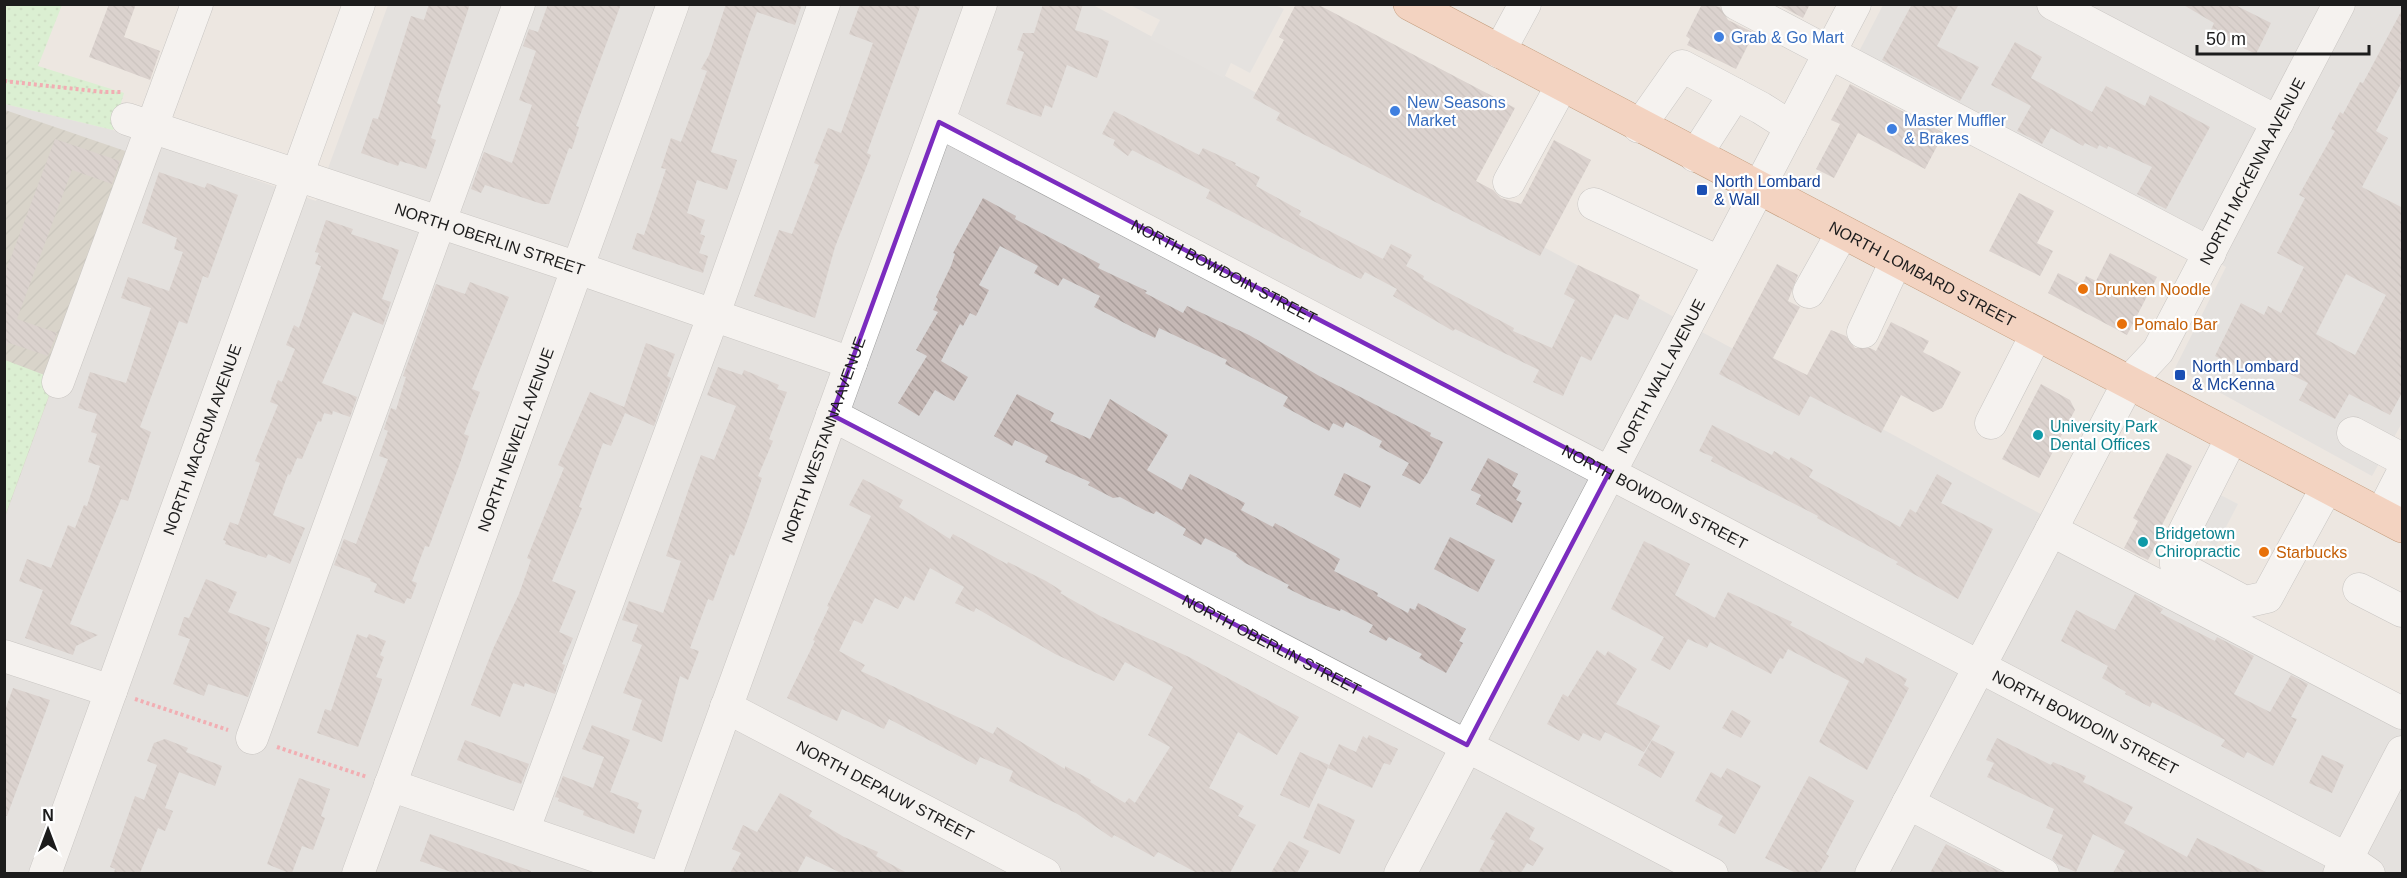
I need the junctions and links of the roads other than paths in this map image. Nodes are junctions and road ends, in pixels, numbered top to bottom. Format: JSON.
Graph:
{"nodes":[{"id":1,"x":197,"y":4,"type":"edge"},
{"id":2,"x":359,"y":4,"type":"edge"},
{"id":3,"x":519,"y":4,"type":"edge"},
{"id":4,"x":673,"y":4,"type":"edge"},
{"id":5,"x":824,"y":4,"type":"edge"},
{"id":6,"x":981,"y":4,"type":"edge"},
{"id":7,"x":1525,"y":4,"type":"edge"},
{"id":8,"x":1737,"y":4,"type":"edge"},
{"id":9,"x":1855,"y":4,"type":"edge"},
{"id":10,"x":2053,"y":4,"type":"edge"},
{"id":11,"x":2339,"y":4,"type":"edge"},
{"id":12,"x":1419,"y":6,"type":"edge"},
{"id":13,"x":1499,"y":52,"type":"junction"},
{"id":14,"x":1830,"y":53,"type":"junction"},
{"id":15,"x":1562,"y":85,"type":"junction"},
{"id":16,"x":1735,"y":94,"type":"junction"},
{"id":17,"x":939,"y":122,"type":"junction"},
{"id":18,"x":2278,"y":122,"type":"junction"},
{"id":19,"x":139,"y":123,"type":"junction"},
{"id":20,"x":1639,"y":126,"type":"junction"},
{"id":21,"x":1791,"y":127,"type":"junction"},
{"id":22,"x":1695,"y":156,"type":"junction"},
{"id":23,"x":297,"y":175,"type":"junction"},
{"id":24,"x":1509,"y":182,"type":"dead end"},
{"id":25,"x":1758,"y":189,"type":"junction"},
{"id":26,"x":1594,"y":204,"type":"dead end"},
{"id":27,"x":439,"y":222,"type":"junction"},
{"id":28,"x":1842,"y":233,"type":"junction"},
{"id":29,"x":2210,"y":252,"type":"junction"},
{"id":30,"x":1896,"y":261,"type":"junction"},
{"id":31,"x":1719,"y":262,"type":"junction"},
{"id":32,"x":578,"y":268,"type":"junction"},
{"id":33,"x":1809,"y":292,"type":"dead end"},
{"id":34,"x":714,"y":314,"type":"junction"},
{"id":35,"x":1863,"y":332,"type":"dead end"},
{"id":36,"x":2036,"y":335,"type":"junction"},
{"id":37,"x":851,"y":363,"type":"junction"},
{"id":38,"x":58,"y":382,"type":"dead end"},
{"id":39,"x":2128,"y":383,"type":"junction"},
{"id":40,"x":832,"y":415,"type":"junction"},
{"id":41,"x":1991,"y":423,"type":"dead end"},
{"id":42,"x":2353,"y":433,"type":"dead end"},
{"id":43,"x":2232,"y":437,"type":"junction"},
{"id":44,"x":2403,"y":459,"type":"edge"},
{"id":45,"x":1610,"y":471,"type":"junction"},
{"id":46,"x":2403,"y":474,"type":"edge"},
{"id":47,"x":2327,"y":487,"type":"junction"},
{"id":48,"x":2392,"y":520,"type":"edge"},
{"id":49,"x":2051,"y":530,"type":"junction"},
{"id":50,"x":2359,"y":589,"type":"dead end"},
{"id":51,"x":2403,"y":611,"type":"edge"},
{"id":52,"x":4,"y":656,"type":"edge"},
{"id":53,"x":1980,"y":666,"type":"junction"},
{"id":54,"x":111,"y":691,"type":"junction"},
{"id":55,"x":726,"y":706,"type":"junction"},
{"id":56,"x":2403,"y":714,"type":"edge"},
{"id":57,"x":252,"y":738,"type":"dead end"},
{"id":58,"x":1467,"y":745,"type":"junction"},
{"id":59,"x":2403,"y":753,"type":"edge"},
{"id":60,"x":390,"y":784,"type":"junction"},
{"id":61,"x":1908,"y":803,"type":"junction"},
{"id":62,"x":524,"y":830,"type":"junction"},
{"id":63,"x":2352,"y":868,"type":"edge"},
{"id":64,"x":45,"y":873,"type":"edge"},
{"id":65,"x":358,"y":873,"type":"edge"},
{"id":66,"x":648,"y":873,"type":"edge"},
{"id":67,"x":666,"y":873,"type":"edge"},
{"id":68,"x":1045,"y":873,"type":"edge"},
{"id":69,"x":1400,"y":873,"type":"edge"},
{"id":70,"x":1712,"y":873,"type":"edge"},
{"id":71,"x":1871,"y":873,"type":"edge"},
{"id":72,"x":2043,"y":873,"type":"edge"}],
"edges":[{"from":1,"to":19,"type":"street"},
{"from":2,"to":23,"type":"street","name":"NORTH MACRUM AVENUE"},
{"from":3,"to":27,"type":"street"},
{"from":4,"to":32,"type":"street","name":"NORTH NEWELL AVENUE"},
{"from":5,"to":34,"type":"street"},
{"from":6,"to":17,"type":"street","name":"NORTH WESTANNA AVENUE"},
{"from":7,"to":13,"type":"street"},
{"from":8,"to":14,"type":"street"},
{"from":9,"to":14,"type":"street","name":"NORTH WALL AVENUE"},
{"from":10,"to":18,"type":"street"},
{"from":11,"to":18,"type":"street","name":"NORTH MCKENNA AVENUE"},
{"from":12,"to":13,"type":"main road","name":"NORTH LOMBARD STREET"},
{"from":13,"to":15,"type":"main road","name":"NORTH LOMBARD STREET"},
{"from":14,"to":21,"type":"street","name":"NORTH WALL AVENUE"},
{"from":14,"to":29,"type":"street"},
{"from":15,"to":20,"type":"main road","name":"NORTH LOMBARD STREET"},
{"from":15,"to":24,"type":"street"},
{"from":16,"to":20,"type":"street"},
{"from":16,"to":21,"type":"street"},
{"from":16,"to":22,"type":"street"},
{"from":17,"to":37,"type":"street","name":"NORTH WESTANNA AVENUE"},
{"from":17,"to":45,"type":"street","name":"NORTH BOWDOIN STREET"},
{"from":18,"to":29,"type":"street","name":"NORTH MCKENNA AVENUE"},
{"from":19,"to":23,"type":"street","name":"NORTH OBERLIN STREET"},
{"from":19,"to":38,"type":"street"},
{"from":20,"to":22,"type":"main road","name":"NORTH LOMBARD STREET"},
{"from":21,"to":25,"type":"street","name":"NORTH WALL AVENUE"},
{"from":22,"to":25,"type":"main road","name":"NORTH LOMBARD STREET"},
{"from":23,"to":27,"type":"street","name":"NORTH OBERLIN STREET"},
{"from":23,"to":54,"type":"street","name":"NORTH MACRUM AVENUE"},
{"from":25,"to":28,"type":"main road","name":"NORTH LOMBARD STREET"},
{"from":25,"to":31,"type":"street","name":"NORTH WALL AVENUE"},
{"from":26,"to":31,"type":"street"},
{"from":27,"to":32,"type":"street","name":"NORTH OBERLIN STREET"},
{"from":27,"to":57,"type":"street"},
{"from":28,"to":30,"type":"main road","name":"NORTH LOMBARD STREET"},
{"from":28,"to":33,"type":"street"},
{"from":29,"to":39,"type":"street","name":"NORTH MCKENNA AVENUE"},
{"from":30,"to":35,"type":"street"},
{"from":30,"to":36,"type":"main road","name":"NORTH LOMBARD STREET"},
{"from":31,"to":45,"type":"street","name":"NORTH WALL AVENUE"},
{"from":32,"to":34,"type":"street","name":"NORTH OBERLIN STREET"},
{"from":32,"to":60,"type":"street","name":"NORTH NEWELL AVENUE"},
{"from":34,"to":37,"type":"street","name":"NORTH OBERLIN STREET"},
{"from":34,"to":62,"type":"street"},
{"from":36,"to":39,"type":"main road","name":"NORTH LOMBARD STREET"},
{"from":36,"to":41,"type":"street"},
{"from":37,"to":40,"type":"street","name":"NORTH WESTANNA AVENUE"},
{"from":39,"to":43,"type":"main road","name":"NORTH LOMBARD STREET"},
{"from":39,"to":49,"type":"street","name":"NORTH MCKENNA AVENUE"},
{"from":40,"to":55,"type":"street","name":"NORTH WESTANNA AVENUE"},
{"from":40,"to":58,"type":"street","name":"NORTH OBERLIN STREET"},
{"from":42,"to":44,"type":"street"},
{"from":43,"to":47,"type":"main road","name":"NORTH LOMBARD STREET"},
{"from":43,"to":47,"type":"street"},
{"from":45,"to":53,"type":"street","name":"NORTH BOWDOIN STREET"},
{"from":45,"to":58,"type":"street","name":"NORTH WALL AVENUE"},
{"from":46,"to":48,"type":"street"},
{"from":47,"to":48,"type":"main road","name":"NORTH LOMBARD STREET"},
{"from":49,"to":53,"type":"street","name":"NORTH MCKENNA AVENUE"},
{"from":49,"to":56,"type":"street"},
{"from":50,"to":51,"type":"street"},
{"from":52,"to":54,"type":"street"},
{"from":53,"to":61,"type":"street","name":"NORTH MCKENNA AVENUE"},
{"from":53,"to":63,"type":"street","name":"NORTH BOWDOIN STREET"},
{"from":54,"to":64,"type":"street","name":"NORTH MACRUM AVENUE"},
{"from":55,"to":67,"type":"street","name":"NORTH WESTANNA AVENUE"},
{"from":55,"to":68,"type":"street","name":"NORTH DEPAUW STREET"},
{"from":58,"to":69,"type":"street","name":"NORTH WALL AVENUE"},
{"from":58,"to":70,"type":"street","name":"NORTH OBERLIN STREET"},
{"from":59,"to":63,"type":"street"},
{"from":60,"to":62,"type":"street"},
{"from":60,"to":65,"type":"street","name":"NORTH NEWELL AVENUE"},
{"from":61,"to":71,"type":"street","name":"NORTH MCKENNA AVENUE"},
{"from":61,"to":72,"type":"street"},
{"from":62,"to":66,"type":"street"}]}
